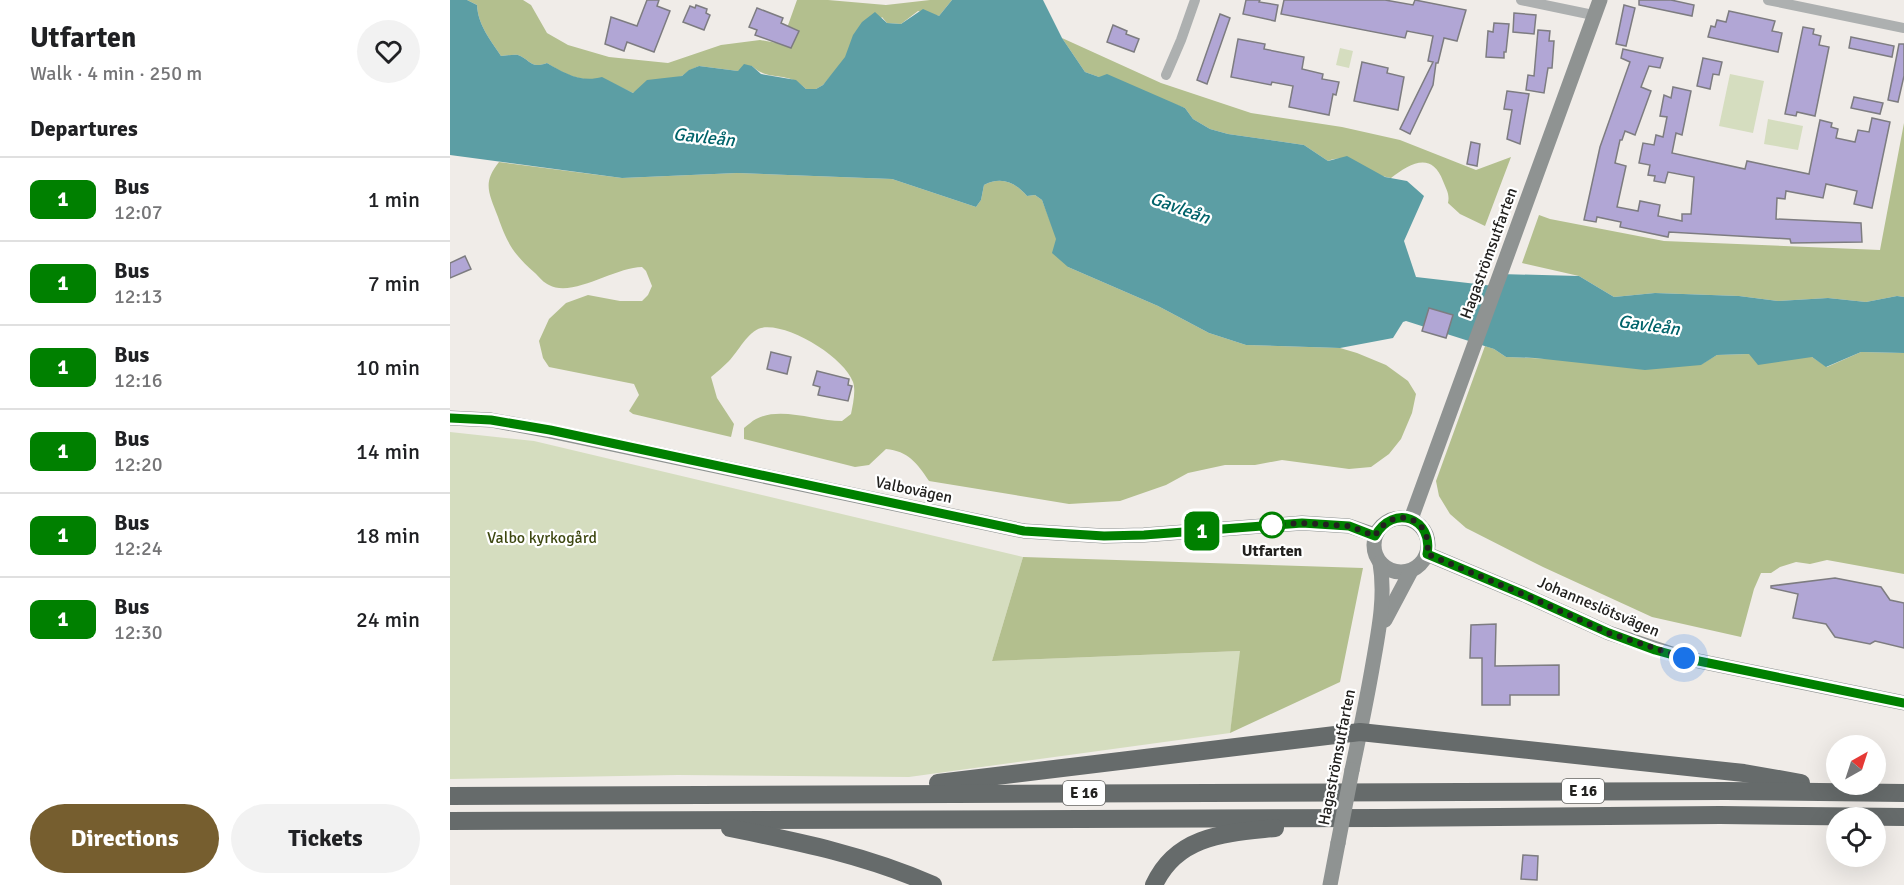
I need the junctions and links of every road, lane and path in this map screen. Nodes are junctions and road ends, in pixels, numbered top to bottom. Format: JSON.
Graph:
{"nodes":[{"id":1,"x":1195,"y":0,"type":"edge"},
{"id":2,"x":1521,"y":0,"type":"edge"},
{"id":3,"x":1600,"y":0,"type":"edge"},
{"id":4,"x":1768,"y":0,"type":"edge"},
{"id":5,"x":1593,"y":15,"type":"junction"},
{"id":6,"x":1904,"y":28,"type":"edge"},
{"id":7,"x":1166,"y":75,"type":"dead end"},
{"id":8,"x":450,"y":418,"type":"edge"},
{"id":9,"x":1411,"y":519,"type":"junction"},
{"id":10,"x":1375,"y":536,"type":"junction"},
{"id":11,"x":1427,"y":554,"type":"junction"},
{"id":12,"x":1380,"y":563,"type":"junction"},
{"id":13,"x":1411,"y":571,"type":"junction"},
{"id":14,"x":1378,"y":636,"type":"junction"},
{"id":15,"x":1904,"y":703,"type":"edge"},
{"id":16,"x":1360,"y":732,"type":"junction"},
{"id":17,"x":1826,"y":787,"type":"edge"},
{"id":18,"x":1826,"y":791,"type":"edge"},
{"id":19,"x":1886,"y":792,"type":"edge"},
{"id":20,"x":1904,"y":793,"type":"edge"},
{"id":21,"x":855,"y":794,"type":"junction"},
{"id":22,"x":450,"y":796,"type":"edge"},
{"id":23,"x":1385,"y":818,"type":"junction"},
{"id":24,"x":1904,"y":818,"type":"edge"},
{"id":25,"x":693,"y":820,"type":"junction"},
{"id":26,"x":450,"y":821,"type":"edge"},
{"id":27,"x":933,"y":885,"type":"edge"},
{"id":28,"x":1154,"y":885,"type":"edge"},
{"id":29,"x":1330,"y":885,"type":"edge"}],
"edges":[{"from":1,"to":7,"type":"street"},
{"from":2,"to":5,"type":"street"},
{"from":3,"to":5,"type":"main road","name":"Hagaströmsutfarten"},
{"from":4,"to":6,"type":"street"},
{"from":5,"to":9,"type":"main road","name":"Hagaströmsutfarten"},
{"from":8,"to":10,"type":"main road","name":"Valbovägen"},
{"from":9,"to":10,"type":"main road"},
{"from":9,"to":11,"type":"main road"},
{"from":10,"to":12,"type":"main road","name":"Hagaströmsutfarten"},
{"from":11,"to":13,"type":"main road","name":"Hagaströmsutfarten"},
{"from":11,"to":15,"type":"main road","name":"Johanneslötsvägen"},
{"from":12,"to":13,"type":"main road"},
{"from":12,"to":14,"type":"main road","name":"Hagaströmsutfarten"},
{"from":13,"to":14,"type":"main road","name":"Hagaströmsutfarten"},
{"from":14,"to":16,"type":"main road","name":"Hagaströmsutfarten"},
{"from":16,"to":17,"type":"highway"},
{"from":16,"to":21,"type":"highway"},
{"from":16,"to":29,"type":"main road","name":"Hagaströmsutfarten","bridge":true},
{"from":18,"to":21,"type":"highway","number":"E 16"},
{"from":19,"to":20,"type":"highway","number":"E 16"},
{"from":21,"to":22,"type":"highway","number":"E 16"},
{"from":23,"to":24,"type":"highway","number":"E 16"},
{"from":23,"to":25,"type":"highway","number":"E 16"},
{"from":23,"to":28,"type":"highway"},
{"from":25,"to":26,"type":"highway","number":"E 16"},
{"from":25,"to":27,"type":"highway"}]}
